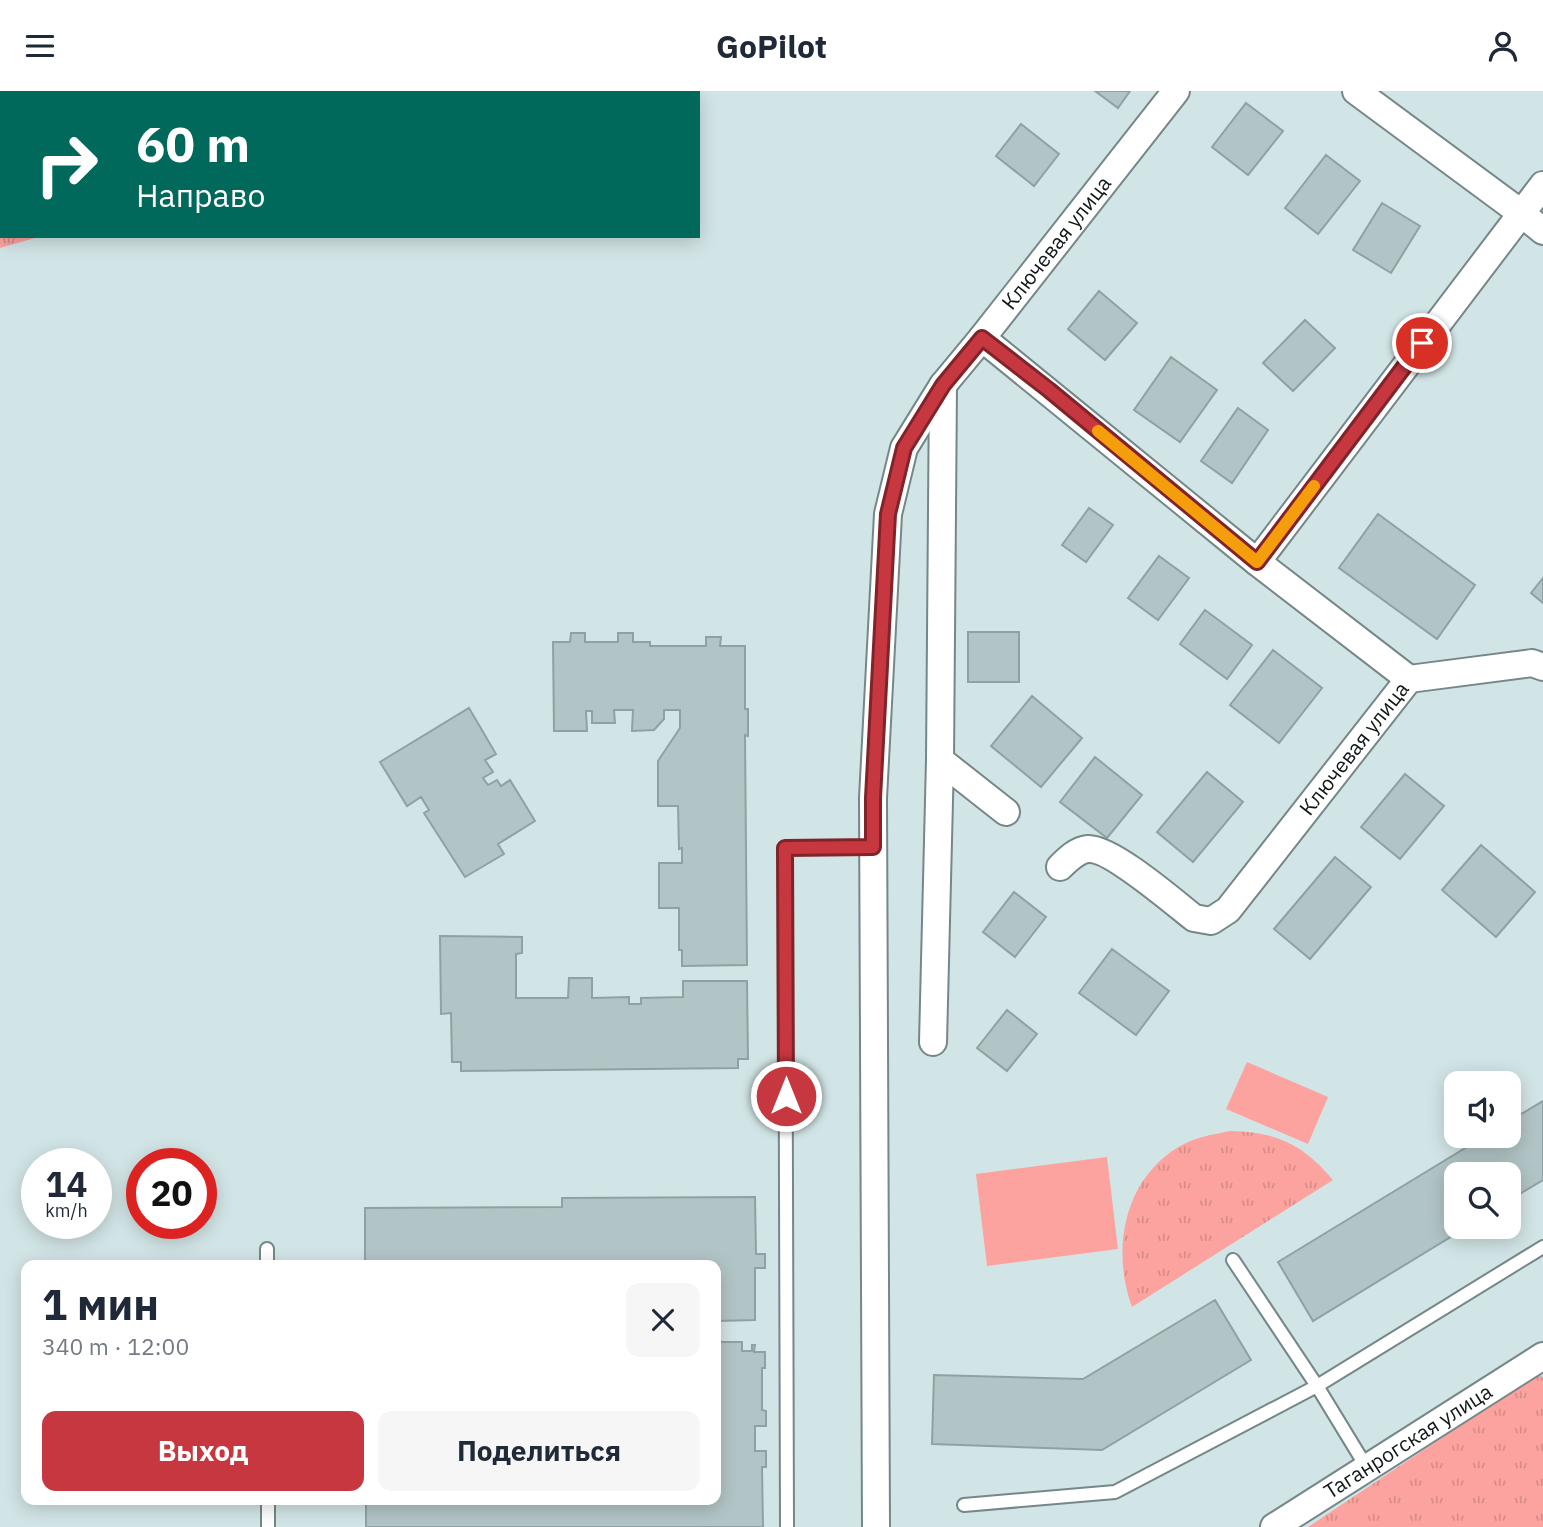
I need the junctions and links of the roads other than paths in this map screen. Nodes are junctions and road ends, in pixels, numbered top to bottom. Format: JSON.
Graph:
{"nodes":[{"id":1,"x":1176,"y":91,"type":"edge"},
{"id":2,"x":1356,"y":91,"type":"edge"},
{"id":3,"x":1543,"y":185,"type":"edge"},
{"id":4,"x":1521,"y":212,"type":"junction"},
{"id":5,"x":1543,"y":231,"type":"edge"},
{"id":6,"x":982,"y":338,"type":"junction"},
{"id":7,"x":943,"y":385,"type":"junction"},
{"id":8,"x":1257,"y":562,"type":"junction"},
{"id":9,"x":1543,"y":667,"type":"edge"},
{"id":10,"x":1409,"y":679,"type":"junction"},
{"id":11,"x":940,"y":759,"type":"junction"},
{"id":12,"x":1006,"y":813,"type":"dead end"},
{"id":13,"x":873,"y":847,"type":"junction"},
{"id":14,"x":1060,"y":867,"type":"dead end"},
{"id":15,"x":933,"y":1042,"type":"dead end"},
{"id":16,"x":1543,"y":1247,"type":"edge"},
{"id":17,"x":267,"y":1249,"type":"dead end"},
{"id":18,"x":267,"y":1260,"type":"edge"},
{"id":19,"x":1233,"y":1260,"type":"dead end"},
{"id":20,"x":1543,"y":1356,"type":"edge"},
{"id":21,"x":1317,"y":1386,"type":"junction"},
{"id":22,"x":1367,"y":1468,"type":"junction"},
{"id":23,"x":268,"y":1505,"type":"edge"},
{"id":24,"x":964,"y":1505,"type":"dead end"},
{"id":25,"x":268,"y":1527,"type":"edge"},
{"id":26,"x":788,"y":1527,"type":"edge"},
{"id":27,"x":876,"y":1527,"type":"edge"},
{"id":28,"x":1274,"y":1527,"type":"edge"}],
"edges":[{"from":1,"to":6,"type":"street","name":"Ключевая улица"},
{"from":2,"to":4,"type":"street"},
{"from":3,"to":4,"type":"street"},
{"from":4,"to":5,"type":"street"},
{"from":4,"to":8,"type":"street"},
{"from":6,"to":7,"type":"street"},
{"from":6,"to":8,"type":"street","name":"Ключевая улица"},
{"from":7,"to":11,"type":"street"},
{"from":7,"to":13,"type":"street"},
{"from":8,"to":10,"type":"street","name":"Ключевая улица"},
{"from":9,"to":10,"type":"street"},
{"from":10,"to":14,"type":"street","name":"Ключевая улица"},
{"from":11,"to":12,"type":"street"},
{"from":11,"to":15,"type":"street"},
{"from":13,"to":26,"type":"lane"},
{"from":13,"to":27,"type":"street"},
{"from":16,"to":21,"type":"lane"},
{"from":17,"to":18,"type":"lane"},
{"from":19,"to":21,"type":"lane"},
{"from":20,"to":22,"type":"street","name":"Таганрогская улица"},
{"from":21,"to":22,"type":"lane"},
{"from":21,"to":24,"type":"lane"},
{"from":22,"to":28,"type":"street","name":"Таганрогская улица"},
{"from":23,"to":25,"type":"lane"}]}
